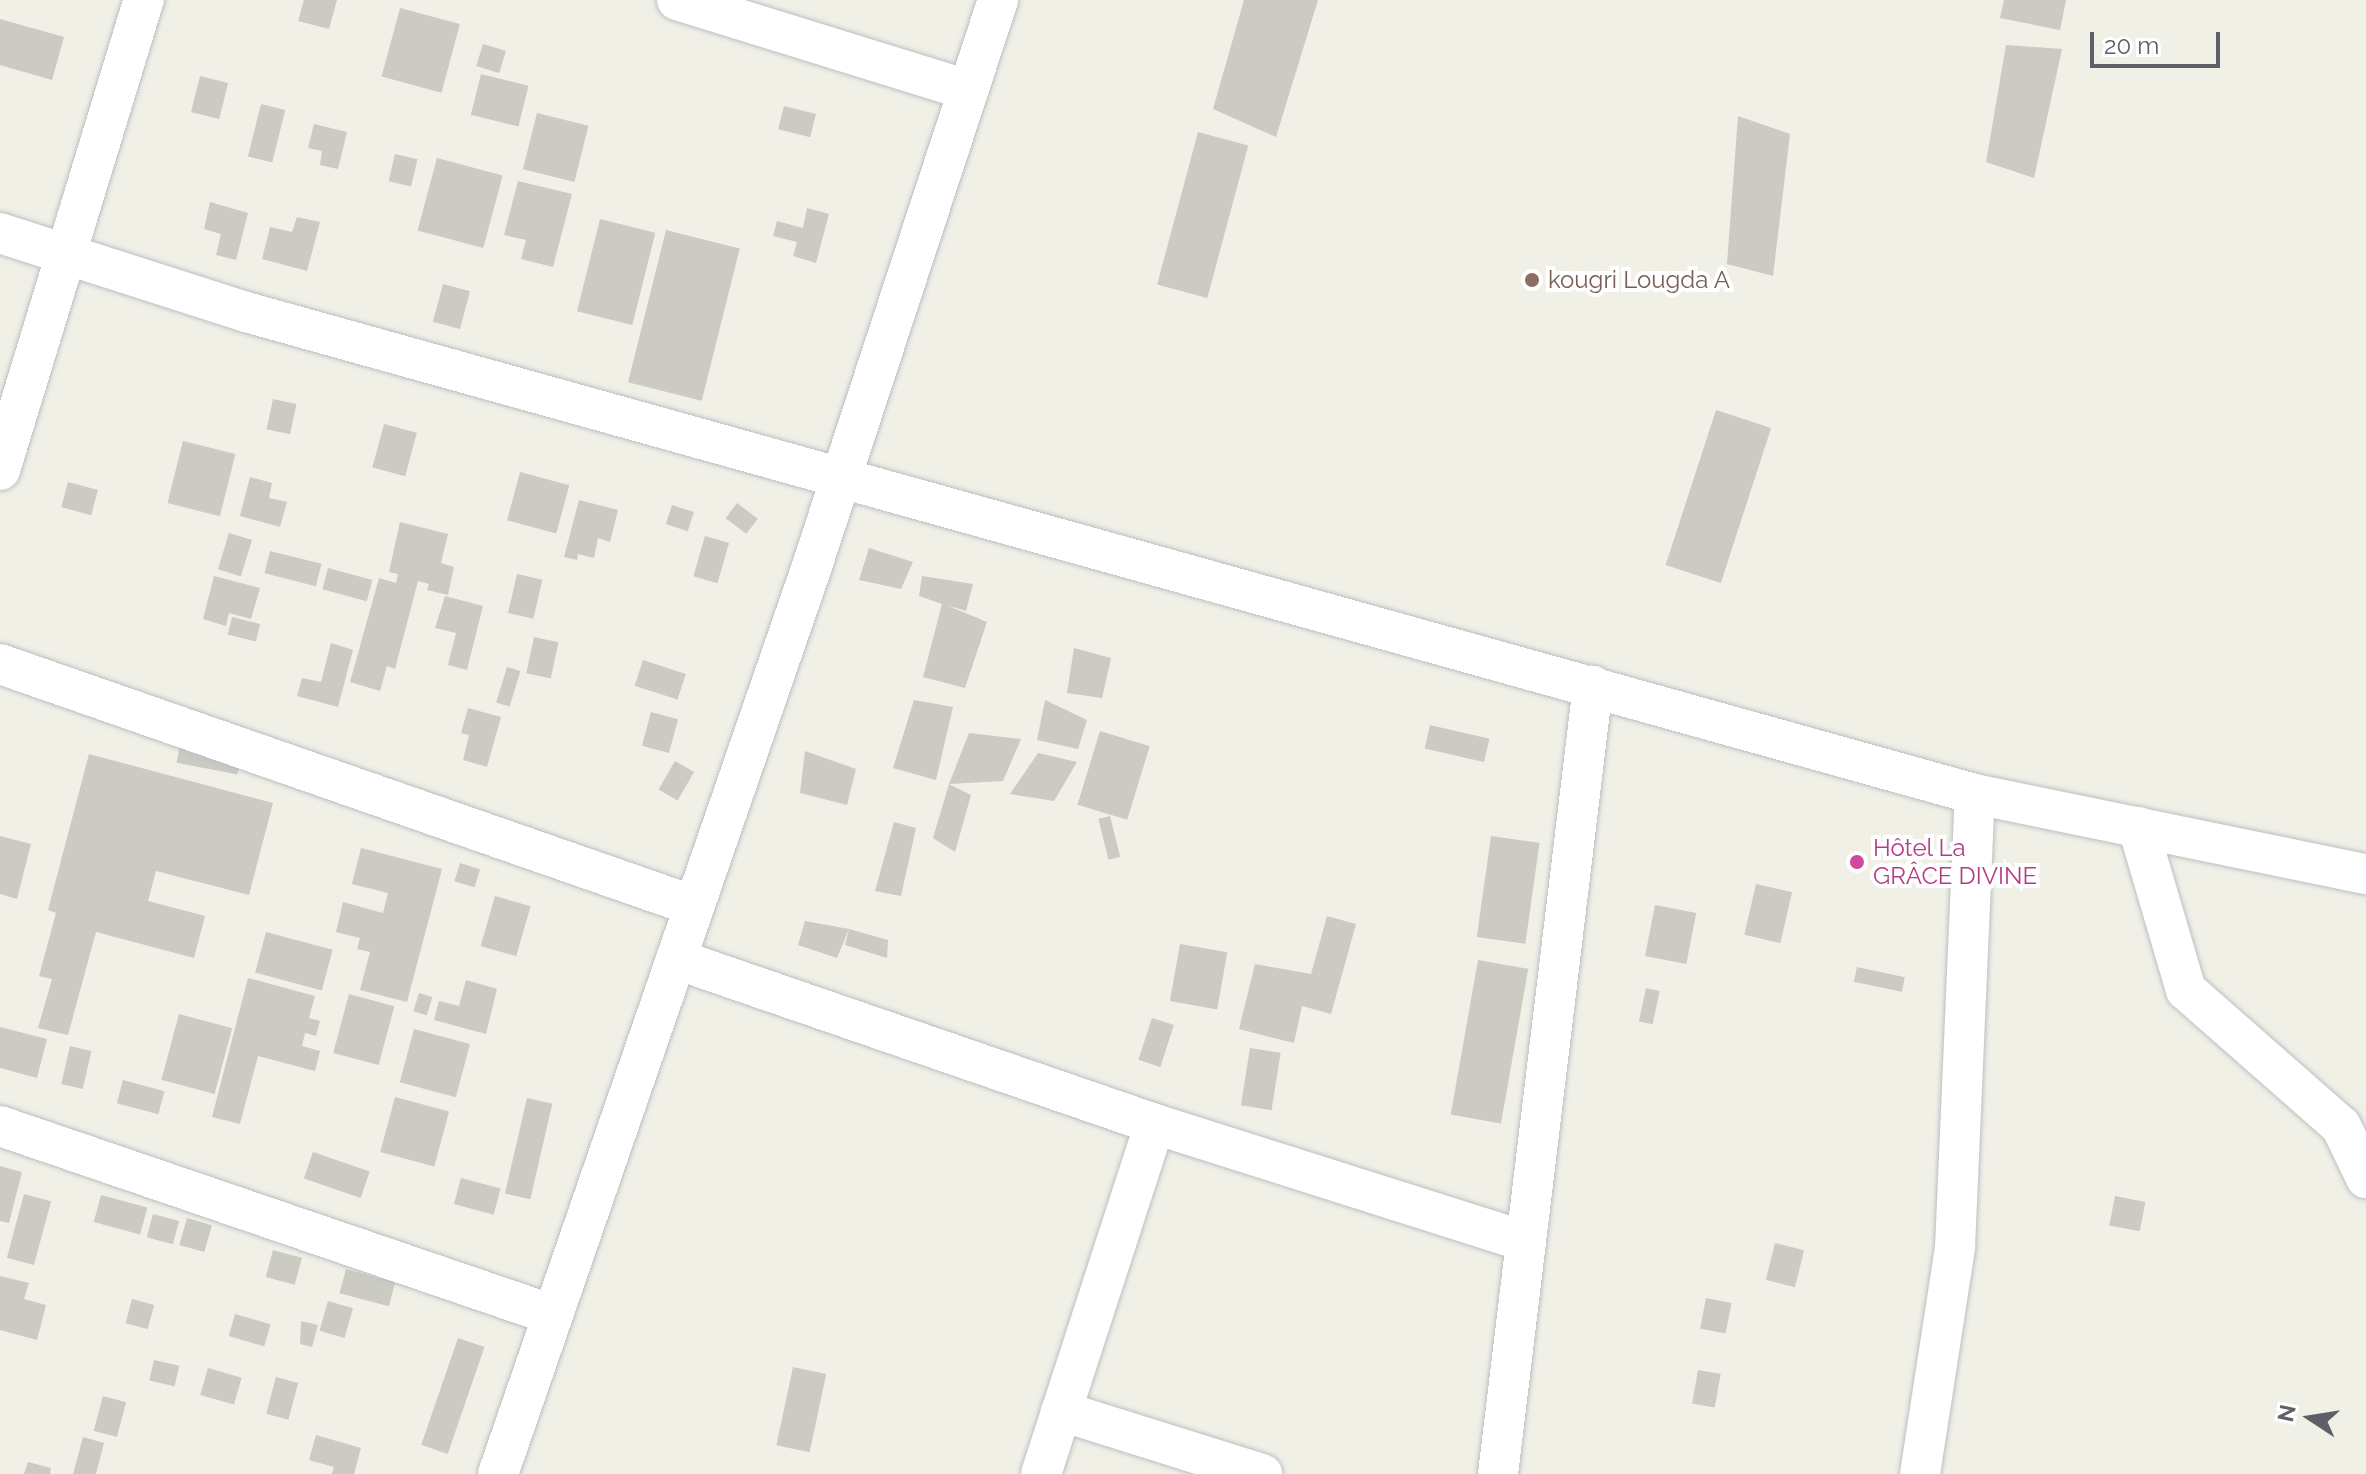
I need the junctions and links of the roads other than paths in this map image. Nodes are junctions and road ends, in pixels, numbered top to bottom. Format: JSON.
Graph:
{"nodes":[{"id":1,"x":144,"y":0,"type":"edge"},
{"id":2,"x":677,"y":0,"type":"edge"},
{"id":3,"x":998,"y":0,"type":"edge"},
{"id":4,"x":968,"y":90,"type":"junction"},
{"id":5,"x":0,"y":233,"type":"edge"},
{"id":6,"x":66,"y":254,"type":"junction"},
{"id":7,"x":0,"y":470,"type":"edge"},
{"id":8,"x":841,"y":476,"type":"junction"},
{"id":9,"x":0,"y":664,"type":"edge"},
{"id":10,"x":1593,"y":686,"type":"junction"},
{"id":11,"x":1975,"y":794,"type":"junction"},
{"id":12,"x":2138,"y":827,"type":"junction"},
{"id":13,"x":2366,"y":874,"type":"edge"},
{"id":14,"x":694,"y":906,"type":"junction"},
{"id":15,"x":676,"y":959,"type":"junction"},
{"id":16,"x":1155,"y":1124,"type":"junction"},
{"id":17,"x":0,"y":1126,"type":"edge"},
{"id":18,"x":2366,"y":1178,"type":"edge"},
{"id":19,"x":1526,"y":1242,"type":"junction"},
{"id":20,"x":553,"y":1315,"type":"junction"},
{"id":21,"x":1061,"y":1411,"type":"junction"},
{"id":22,"x":498,"y":1474,"type":"edge"},
{"id":23,"x":1041,"y":1474,"type":"edge"},
{"id":24,"x":1262,"y":1474,"type":"edge"},
{"id":25,"x":1498,"y":1474,"type":"edge"},
{"id":26,"x":1920,"y":1474,"type":"edge"}],
"edges":[{"from":1,"to":6,"type":"street"},
{"from":2,"to":4,"type":"street"},
{"from":3,"to":4,"type":"street"},
{"from":4,"to":8,"type":"street"},
{"from":5,"to":6,"type":"street"},
{"from":6,"to":7,"type":"street"},
{"from":6,"to":8,"type":"street"},
{"from":8,"to":10,"type":"street"},
{"from":8,"to":14,"type":"street"},
{"from":9,"to":14,"type":"street"},
{"from":10,"to":11,"type":"street"},
{"from":10,"to":19,"type":"street"},
{"from":11,"to":12,"type":"street"},
{"from":11,"to":26,"type":"street"},
{"from":12,"to":13,"type":"street"},
{"from":12,"to":18,"type":"street"},
{"from":14,"to":15,"type":"street"},
{"from":15,"to":16,"type":"street"},
{"from":15,"to":20,"type":"street"},
{"from":16,"to":19,"type":"street"},
{"from":16,"to":21,"type":"street"},
{"from":17,"to":20,"type":"street"},
{"from":19,"to":25,"type":"street"},
{"from":20,"to":22,"type":"street"},
{"from":21,"to":23,"type":"street"},
{"from":21,"to":24,"type":"street"}]}
